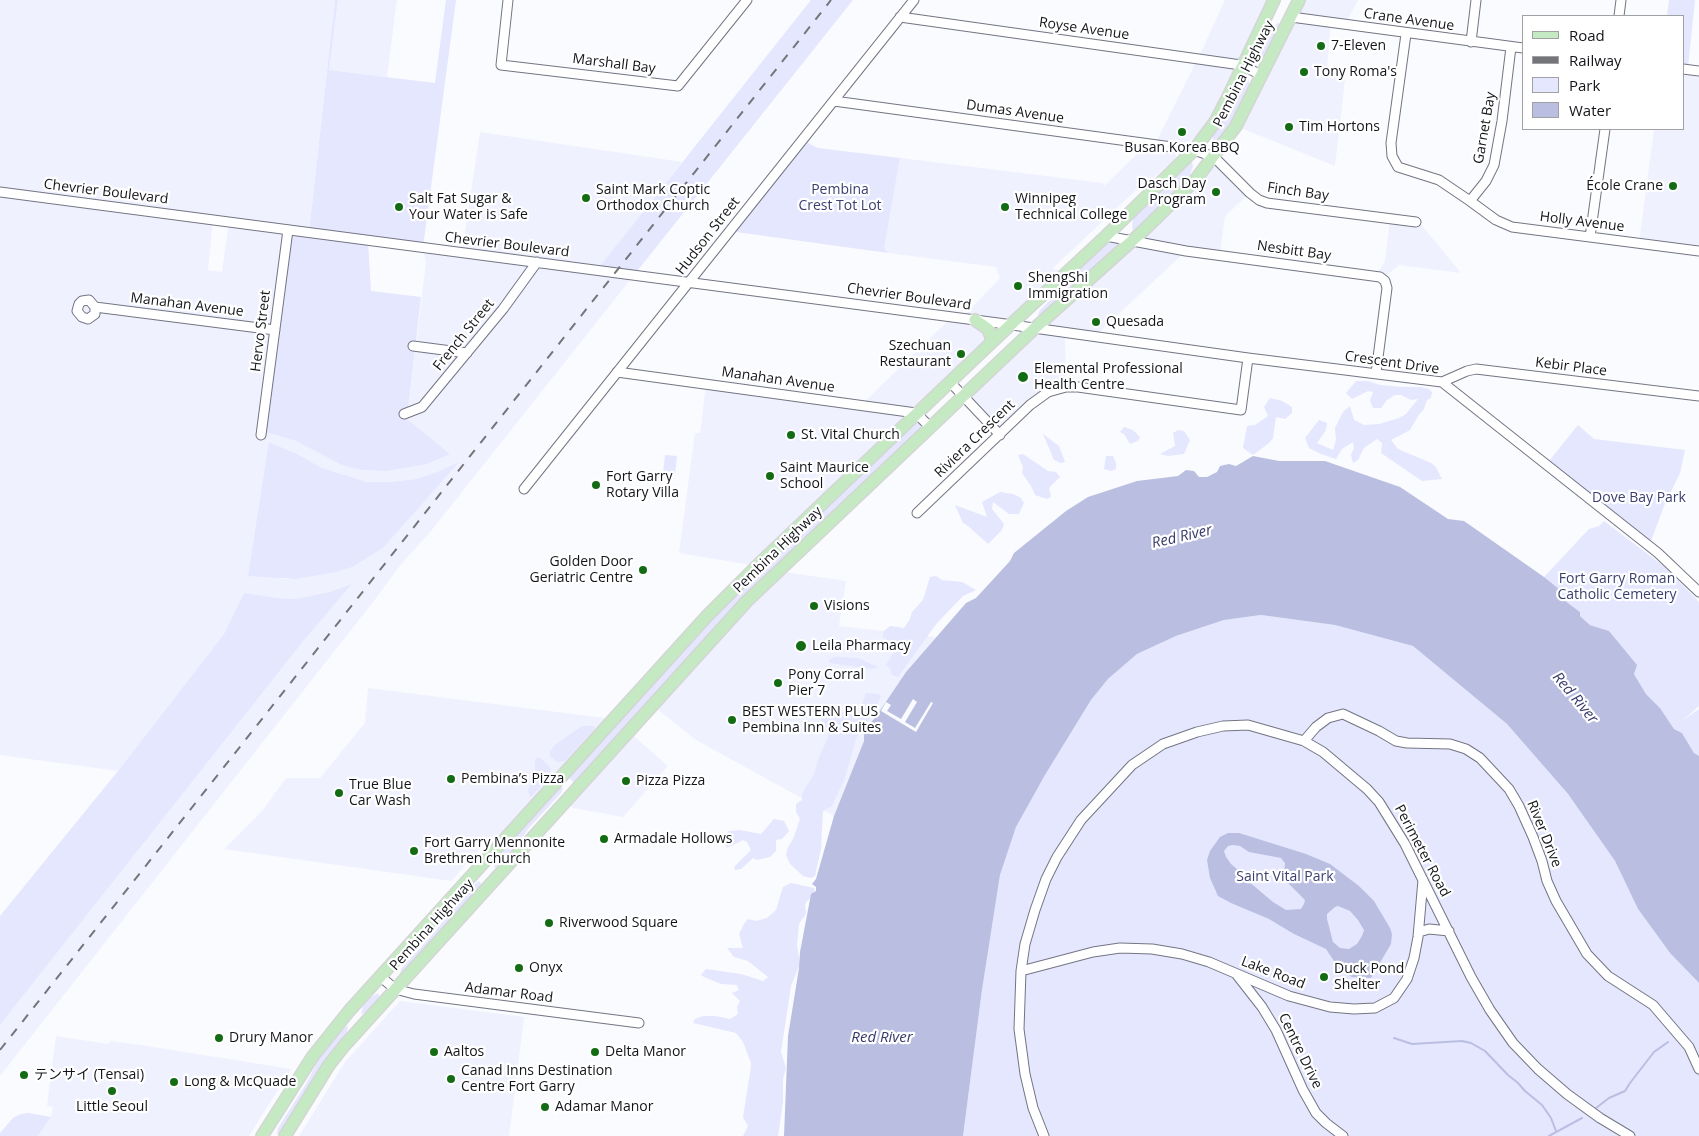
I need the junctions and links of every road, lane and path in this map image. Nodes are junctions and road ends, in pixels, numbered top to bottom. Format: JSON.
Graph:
{"nodes":[{"id":1,"x":508,"y":0,"type":"edge"},
{"id":2,"x":747,"y":0,"type":"edge"},
{"id":3,"x":914,"y":0,"type":"edge"},
{"id":4,"x":1299,"y":0,"type":"edge"},
{"id":5,"x":1476,"y":0,"type":"edge"},
{"id":6,"x":1621,"y":0,"type":"edge"},
{"id":7,"x":1272,"y":4,"type":"edge"},
{"id":8,"x":1619,"y":15,"type":"edge"},
{"id":9,"x":900,"y":17,"type":"junction"},
{"id":10,"x":1291,"y":17,"type":"junction"},
{"id":11,"x":1406,"y":34,"type":"junction"},
{"id":12,"x":1471,"y":42,"type":"junction"},
{"id":13,"x":1511,"y":47,"type":"junction"},
{"id":14,"x":1522,"y":48,"type":"edge"},
{"id":15,"x":1243,"y":66,"type":"junction"},
{"id":16,"x":1684,"y":69,"type":"edge"},
{"id":17,"x":1699,"y":71,"type":"edge"},
{"id":18,"x":1262,"y":76,"type":"junction"},
{"id":19,"x":834,"y":101,"type":"junction"},
{"id":20,"x":1604,"y":130,"type":"edge"},
{"id":21,"x":1194,"y":150,"type":"junction"},
{"id":22,"x":1214,"y":157,"type":"junction"},
{"id":23,"x":0,"y":192,"type":"edge"},
{"id":24,"x":1470,"y":201,"type":"junction"},
{"id":25,"x":1416,"y":222,"type":"dead end"},
{"id":26,"x":288,"y":230,"type":"junction"},
{"id":27,"x":1106,"y":236,"type":"junction"},
{"id":28,"x":1590,"y":237,"type":"junction"},
{"id":29,"x":1133,"y":240,"type":"junction"},
{"id":30,"x":1699,"y":251,"type":"edge"},
{"id":31,"x":537,"y":262,"type":"junction"},
{"id":32,"x":689,"y":282,"type":"junction"},
{"id":33,"x":95,"y":307,"type":"dead end"},
{"id":34,"x":975,"y":320,"type":"junction"},
{"id":35,"x":1011,"y":324,"type":"junction"},
{"id":36,"x":1035,"y":328,"type":"junction"},
{"id":37,"x":275,"y":330,"type":"junction"},
{"id":38,"x":991,"y":343,"type":"junction"},
{"id":39,"x":413,"y":346,"type":"dead end"},
{"id":40,"x":467,"y":353,"type":"junction"},
{"id":41,"x":1248,"y":358,"type":"junction"},
{"id":42,"x":617,"y":372,"type":"junction"},
{"id":43,"x":1376,"y":374,"type":"junction"},
{"id":44,"x":950,"y":382,"type":"junction"},
{"id":45,"x":1442,"y":382,"type":"junction"},
{"id":46,"x":1699,"y":396,"type":"edge"},
{"id":47,"x":963,"y":397,"type":"junction"},
{"id":48,"x":916,"y":413,"type":"junction"},
{"id":49,"x":404,"y":414,"type":"dead end"},
{"id":50,"x":930,"y":427,"type":"junction"},
{"id":51,"x":261,"y":435,"type":"dead end"},
{"id":52,"x":1000,"y":435,"type":"junction"},
{"id":53,"x":838,"y":488,"type":"junction"},
{"id":54,"x":524,"y":489,"type":"dead end"},
{"id":55,"x":851,"y":502,"type":"junction"},
{"id":56,"x":917,"y":512,"type":"dead end"},
{"id":57,"x":1699,"y":592,"type":"edge"},
{"id":58,"x":1304,"y":741,"type":"junction"},
{"id":59,"x":1423,"y":880,"type":"junction"},
{"id":60,"x":1419,"y":932,"type":"junction"},
{"id":61,"x":1448,"y":932,"type":"junction"},
{"id":62,"x":1021,"y":971,"type":"junction"},
{"id":63,"x":1236,"y":974,"type":"junction"},
{"id":64,"x":381,"y":976,"type":"junction"},
{"id":65,"x":395,"y":989,"type":"junction"},
{"id":66,"x":639,"y":1023,"type":"dead end"},
{"id":67,"x":1699,"y":1069,"type":"edge"},
{"id":68,"x":262,"y":1136,"type":"edge"},
{"id":69,"x":285,"y":1136,"type":"edge"},
{"id":70,"x":1044,"y":1136,"type":"edge"},
{"id":71,"x":1343,"y":1136,"type":"edge"},
{"id":72,"x":1630,"y":1136,"type":"edge"}],
"edges":[{"from":1,"to":2,"type":"street","name":"Marshall Bay"},
{"from":3,"to":9,"type":"street","name":"Hudson Street"},
{"from":4,"to":10,"type":"main road","name":"Pembina Highway"},
{"from":5,"to":12,"type":"street"},
{"from":6,"to":8,"type":"street"},
{"from":7,"to":10,"type":"main road"},
{"from":7,"to":15,"type":"main road","name":"Pembina Highway"},
{"from":9,"to":15,"type":"street","name":"Royse Avenue"},
{"from":9,"to":19,"type":"street","name":"Hudson Street"},
{"from":10,"to":11,"type":"street","name":"Crane Avenue"},
{"from":10,"to":18,"type":"main road","name":"Pembina Highway"},
{"from":11,"to":12,"type":"street","name":"Crane Avenue"},
{"from":11,"to":24,"type":"street"},
{"from":12,"to":13,"type":"street","name":"Crane Avenue"},
{"from":13,"to":14,"type":"street","name":"Crane Avenue"},
{"from":13,"to":24,"type":"street","name":"Garnet Bay"},
{"from":15,"to":18,"type":"street","name":"Royse Avenue"},
{"from":15,"to":21,"type":"main road","name":"Pembina Highway"},
{"from":16,"to":17,"type":"street"},
{"from":18,"to":22,"type":"main road","name":"Pembina Highway"},
{"from":19,"to":21,"type":"street","name":"Dumas Avenue"},
{"from":19,"to":32,"type":"street","name":"Hudson Street"},
{"from":20,"to":28,"type":"street"},
{"from":21,"to":22,"type":"street","name":"Finch Bay"},
{"from":21,"to":27,"type":"main road","name":"Pembina Highway"},
{"from":22,"to":25,"type":"street","name":"Finch Bay"},
{"from":22,"to":29,"type":"main road","name":"Pembina Highway"},
{"from":23,"to":26,"type":"street","name":"Chevrier Boulevard"},
{"from":24,"to":28,"type":"street","name":"Holly Avenue"},
{"from":26,"to":31,"type":"street","name":"Chevrier Boulevard"},
{"from":26,"to":37,"type":"street","name":"Hervo Street"},
{"from":27,"to":29,"type":"street","name":"Nesbitt Bay"},
{"from":27,"to":35,"type":"main road","name":"Pembina Highway"},
{"from":28,"to":30,"type":"street","name":"Holly Avenue"},
{"from":29,"to":36,"type":"main road","name":"Pembina Highway"},
{"from":29,"to":43,"type":"street","name":"Nesbitt Bay"},
{"from":31,"to":32,"type":"street","name":"Chevrier Boulevard"},
{"from":31,"to":40,"type":"street","name":"French Street"},
{"from":32,"to":34,"type":"street","name":"Chevrier Boulevard"},
{"from":32,"to":42,"type":"street","name":"Hudson Street"},
{"from":33,"to":37,"type":"street","name":"Manahan Avenue"},
{"from":34,"to":35,"type":"street","name":"Chevrier Boulevard"},
{"from":34,"to":38,"type":"main road"},
{"from":35,"to":36,"type":"street","name":"Crescent Drive"},
{"from":35,"to":38,"type":"main road","name":"Pembina Highway"},
{"from":36,"to":41,"type":"street","name":"Crescent Drive"},
{"from":36,"to":47,"type":"main road","name":"Pembina Highway"},
{"from":37,"to":51,"type":"street","name":"Hervo Street"},
{"from":38,"to":44,"type":"main road","name":"Pembina Highway"},
{"from":39,"to":40,"type":"street"},
{"from":40,"to":49,"type":"street","name":"French Street"},
{"from":41,"to":43,"type":"street","name":"Crescent Drive"},
{"from":41,"to":52,"type":"street","name":"Riviera Crescent"},
{"from":42,"to":48,"type":"street","name":"Manahan Avenue"},
{"from":42,"to":54,"type":"street","name":"Hudson Street"},
{"from":43,"to":45,"type":"street","name":"Crescent Drive"},
{"from":44,"to":47,"type":"street"},
{"from":44,"to":48,"type":"main road","name":"Pembina Highway"},
{"from":45,"to":46,"type":"street","name":"Kebir Place"},
{"from":45,"to":57,"type":"street","name":"Crescent Drive"},
{"from":47,"to":50,"type":"main road","name":"Pembina Highway"},
{"from":47,"to":52,"type":"street"},
{"from":48,"to":50,"type":"street"},
{"from":48,"to":53,"type":"main road","name":"Pembina Highway"},
{"from":50,"to":55,"type":"main road","name":"Pembina Highway"},
{"from":52,"to":56,"type":"street","name":"Riviera Crescent"},
{"from":53,"to":55,"type":"main road"},
{"from":53,"to":64,"type":"main road","name":"Pembina Highway"},
{"from":55,"to":65,"type":"main road","name":"Pembina Highway"},
{"from":58,"to":59,"type":"street","name":"Perimeter Road"},
{"from":58,"to":62,"type":"street","name":"Perimeter Road"},
{"from":58,"to":67,"type":"street","name":"River Drive"},
{"from":59,"to":60,"type":"street","name":"Lake Road"},
{"from":59,"to":61,"type":"street","name":"Perimeter Road"},
{"from":60,"to":61,"type":"street"},
{"from":60,"to":63,"type":"street","name":"Lake Road"},
{"from":61,"to":72,"type":"street","name":"Perimeter Road"},
{"from":62,"to":63,"type":"street","name":"Lake Road"},
{"from":62,"to":70,"type":"street","name":"Perimeter Road"},
{"from":63,"to":71,"type":"street","name":"Centre Drive"},
{"from":64,"to":65,"type":"street"},
{"from":64,"to":68,"type":"main road","name":"Pembina Highway"},
{"from":65,"to":66,"type":"street","name":"Adamar Road"},
{"from":65,"to":69,"type":"main road","name":"Pembina Highway"}]}
